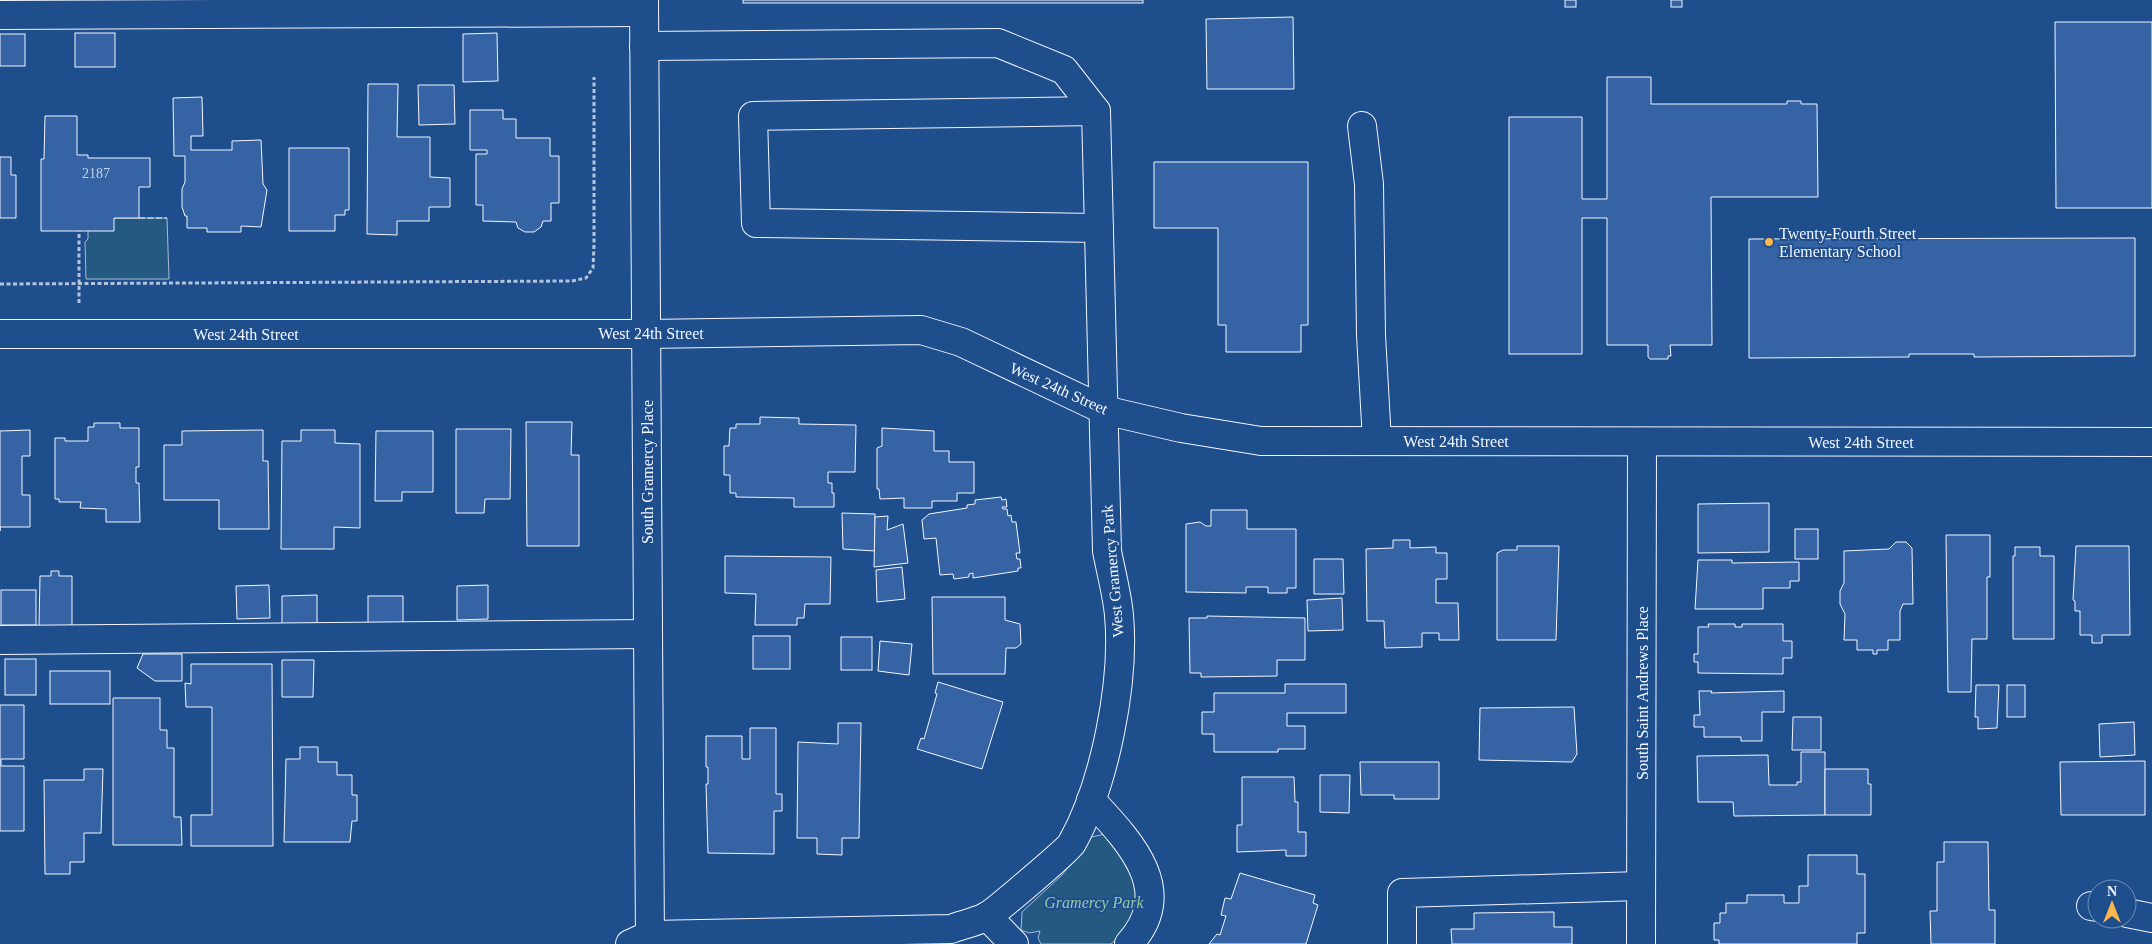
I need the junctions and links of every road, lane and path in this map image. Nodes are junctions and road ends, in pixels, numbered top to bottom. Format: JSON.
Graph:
{"nodes":[{"id":1,"x":644,"y":6,"type":"edge"},
{"id":2,"x":0,"y":15,"type":"edge"},
{"id":3,"x":644,"y":46,"type":"junction"},
{"id":4,"x":594,"y":77,"type":"dead end"},
{"id":5,"x":1096,"y":112,"type":"junction"},
{"id":6,"x":1362,"y":126,"type":"dead end"},
{"id":7,"x":1099,"y":228,"type":"junction"},
{"id":8,"x":79,"y":231,"type":"dead end"},
{"id":9,"x":0,"y":284,"type":"edge"},
{"id":10,"x":79,"y":284,"type":"junction"},
{"id":11,"x":0,"y":334,"type":"edge"},
{"id":12,"x":78,"y":334,"type":"junction"},
{"id":13,"x":646,"y":334,"type":"junction"},
{"id":14,"x":1104,"y":410,"type":"junction"},
{"id":15,"x":1377,"y":441,"type":"junction"},
{"id":16,"x":1642,"y":442,"type":"junction"},
{"id":17,"x":2152,"y":442,"type":"edge"},
{"id":18,"x":648,"y":634,"type":"junction"},
{"id":19,"x":0,"y":640,"type":"edge"},
{"id":20,"x":1091,"y":800,"type":"junction"},
{"id":21,"x":1641,"y":886,"type":"junction"},
{"id":22,"x":2137,"y":915,"type":"edge"},
{"id":23,"x":987,"y":916,"type":"junction"},
{"id":24,"x":2152,"y":918,"type":"edge"},
{"id":25,"x":643,"y":941,"type":"edge"},
{"id":26,"x":1014,"y":944,"type":"edge"},
{"id":27,"x":1129,"y":944,"type":"edge"},
{"id":28,"x":1402,"y":944,"type":"edge"},
{"id":29,"x":1641,"y":944,"type":"edge"}],
"edges":[{"from":1,"to":2,"type":"street"},
{"from":1,"to":3,"type":"street","name":"South Gramercy Place"},
{"from":3,"to":5,"type":"street"},
{"from":3,"to":13,"type":"street","name":"South Gramercy Place"},
{"from":4,"to":10,"type":"path"},
{"from":5,"to":7,"type":"street","name":"West Gramercy Park"},
{"from":5,"to":7,"type":"street"},
{"from":6,"to":15,"type":"street"},
{"from":7,"to":14,"type":"street","name":"West Gramercy Park"},
{"from":8,"to":10,"type":"path"},
{"from":9,"to":10,"type":"path"},
{"from":10,"to":12,"type":"path"},
{"from":11,"to":12,"type":"street","name":"West 24th Street"},
{"from":12,"to":13,"type":"street","name":"West 24th Street"},
{"from":13,"to":14,"type":"street","name":"West 24th Street"},
{"from":13,"to":18,"type":"street","name":"South Gramercy Place"},
{"from":14,"to":15,"type":"street","name":"West 24th Street"},
{"from":14,"to":20,"type":"street","name":"West Gramercy Park"},
{"from":15,"to":16,"type":"street","name":"West 24th Street"},
{"from":16,"to":17,"type":"street","name":"West 24th Street"},
{"from":16,"to":21,"type":"street","name":"South Saint Andrews Place"},
{"from":18,"to":19,"type":"street"},
{"from":18,"to":25,"type":"street","name":"South Gramercy Place"},
{"from":20,"to":23,"type":"street","name":"West Gramercy Park"},
{"from":20,"to":27,"type":"street"},
{"from":21,"to":28,"type":"street"},
{"from":21,"to":29,"type":"street","name":"South Saint Andrews Place"},
{"from":22,"to":24,"type":"street"},
{"from":23,"to":25,"type":"street","name":"West Gramercy Park"},
{"from":23,"to":26,"type":"street"}]}
